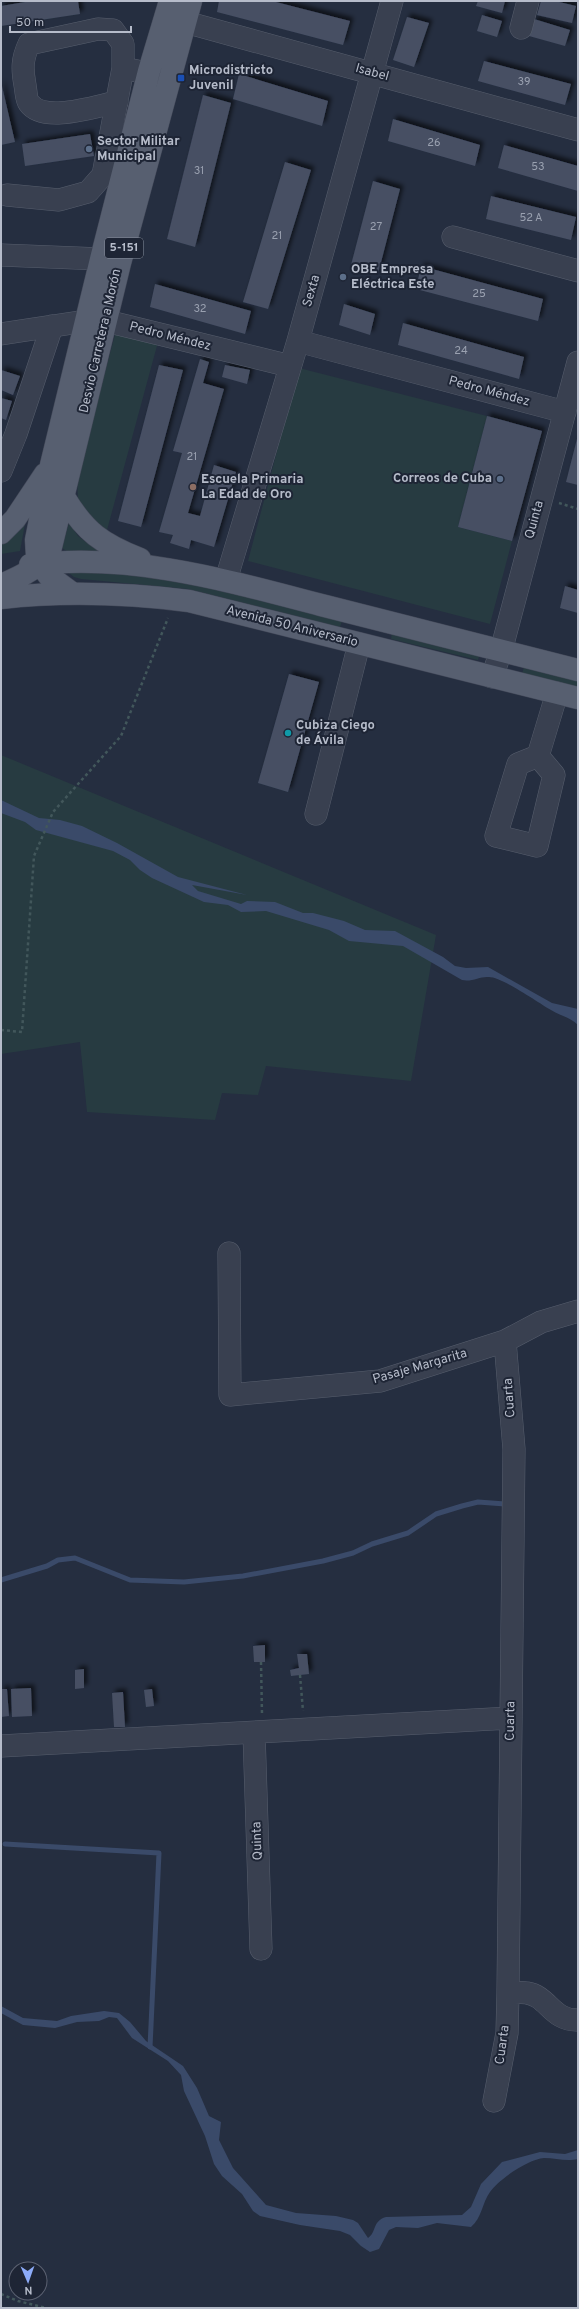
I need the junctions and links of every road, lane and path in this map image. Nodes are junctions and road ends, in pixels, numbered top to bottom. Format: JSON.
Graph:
{"nodes":[{"id":1,"x":191,"y":1,"type":"edge"},
{"id":2,"x":392,"y":1,"type":"edge"},
{"id":3,"x":528,"y":1,"type":"edge"},
{"id":4,"x":174,"y":13,"type":"edge"},
{"id":5,"x":521,"y":28,"type":"dead end"},
{"id":6,"x":123,"y":68,"type":"junction"},
{"id":7,"x":149,"y":71,"type":"junction"},
{"id":8,"x":372,"y":73,"type":"junction"},
{"id":9,"x":170,"y":76,"type":"junction"},
{"id":10,"x":117,"y":102,"type":"junction"},
{"id":11,"x":578,"y":130,"type":"edge"},
{"id":12,"x":8,"y":195,"type":"dead end"},
{"id":13,"x":453,"y":237,"type":"dead end"},
{"id":14,"x":1,"y":255,"type":"edge"},
{"id":15,"x":111,"y":261,"type":"junction"},
{"id":16,"x":578,"y":271,"type":"edge"},
{"id":17,"x":96,"y":321,"type":"junction"},
{"id":18,"x":52,"y":326,"type":"junction"},
{"id":19,"x":1,"y":334,"type":"edge"},
{"id":20,"x":298,"y":340,"type":"junction"},
{"id":21,"x":578,"y":362,"type":"edge"},
{"id":22,"x":290,"y":366,"type":"junction"},
{"id":23,"x":565,"y":412,"type":"junction"},
{"id":24,"x":51,"y":465,"type":"junction"},
{"id":25,"x":1,"y":471,"type":"edge"},
{"id":26,"x":64,"y":497,"type":"junction"},
{"id":27,"x":1,"y":533,"type":"edge"},
{"id":28,"x":40,"y":564,"type":"junction"},
{"id":29,"x":159,"y":567,"type":"junction"},
{"id":30,"x":1,"y":569,"type":"edge"},
{"id":31,"x":226,"y":580,"type":"junction"},
{"id":32,"x":1,"y":585,"type":"edge"},
{"id":33,"x":72,"y":593,"type":"junction"},
{"id":34,"x":1,"y":598,"type":"edge"},
{"id":35,"x":175,"y":599,"type":"junction"},
{"id":36,"x":366,"y":616,"type":"junction"},
{"id":37,"x":359,"y":644,"type":"junction"},
{"id":38,"x":501,"y":651,"type":"junction"},
{"id":39,"x":578,"y":670,"type":"edge"},
{"id":40,"x":492,"y":677,"type":"junction"},
{"id":41,"x":557,"y":693,"type":"junction"},
{"id":42,"x":578,"y":698,"type":"edge"},
{"id":43,"x":538,"y":756,"type":"dead end"},
{"id":44,"x":316,"y":814,"type":"dead end"},
{"id":45,"x":1,"y":1030,"type":"edge"},
{"id":46,"x":229,"y":1253,"type":"dead end"},
{"id":47,"x":578,"y":1311,"type":"edge"},
{"id":48,"x":506,"y":1341,"type":"junction"},
{"id":49,"x":261,"y":1662,"type":"dead end"},
{"id":50,"x":300,"y":1675,"type":"dead end"},
{"id":51,"x":511,"y":1718,"type":"junction"},
{"id":52,"x":304,"y":1730,"type":"junction"},
{"id":53,"x":258,"y":1733,"type":"junction"},
{"id":54,"x":1,"y":1746,"type":"edge"},
{"id":55,"x":261,"y":1949,"type":"dead end"},
{"id":56,"x":508,"y":1994,"type":"junction"},
{"id":57,"x":578,"y":2020,"type":"edge"},
{"id":58,"x":494,"y":2100,"type":"dead end"},
{"id":59,"x":1,"y":2294,"type":"edge"},
{"id":60,"x":46,"y":2308,"type":"edge"}],
"edges":[{"from":1,"to":4,"type":"main road","name":"Desvio Carretera a Morón","number":"5-151"},
{"from":2,"to":8,"type":"street","name":"Sexta"},
{"from":3,"to":5,"type":"street"},
{"from":4,"to":7,"type":"main road","name":"Desvio Carretera a Morón","number":"5-151"},
{"from":4,"to":8,"type":"street","name":"Isabel"},
{"from":4,"to":9,"type":"main road","name":"Desvio Carretera a Morón","number":"5-151"},
{"from":6,"to":7,"type":"street"},
{"from":6,"to":10,"type":"street"},
{"from":6,"to":10,"type":"street"},
{"from":7,"to":9,"type":"street"},
{"from":7,"to":15,"type":"main road","name":"Desvio Carretera a Morón","number":"5-151"},
{"from":8,"to":11,"type":"street","name":"Isabel"},
{"from":8,"to":20,"type":"street","name":"Sexta"},
{"from":9,"to":15,"type":"main road","name":"Desvio Carretera a Morón","number":"5-151"},
{"from":10,"to":12,"type":"street"},
{"from":13,"to":16,"type":"street"},
{"from":14,"to":15,"type":"street"},
{"from":15,"to":17,"type":"main road","name":"Desvio Carretera a Morón","number":"5-151"},
{"from":17,"to":18,"type":"street","name":"Pedro Méndez"},
{"from":17,"to":22,"type":"street","name":"Pedro Méndez"},
{"from":17,"to":24,"type":"main road","name":"Desvio Carretera a Morón","number":"5-151"},
{"from":17,"to":26,"type":"main road","name":"Desvio Carretera a Morón","number":"5-151"},
{"from":18,"to":19,"type":"street","name":"Pedro Méndez"},
{"from":18,"to":25,"type":"street"},
{"from":20,"to":22,"type":"street","name":"Sexta"},
{"from":20,"to":23,"type":"street","name":"Pedro Méndez"},
{"from":21,"to":23,"type":"street","name":"Quinta"},
{"from":22,"to":31,"type":"street","name":"Sexta"},
{"from":23,"to":38,"type":"street","name":"Quinta"},
{"from":24,"to":27,"type":"main road","number":"5-151"},
{"from":24,"to":28,"type":"main road","name":"Desvio Carretera a Morón","number":"5-151"},
{"from":26,"to":28,"type":"main road","name":"Desvio Carretera a Morón","number":"5-151"},
{"from":26,"to":29,"type":"main road"},
{"from":28,"to":29,"type":"main road"},
{"from":28,"to":30,"type":"main road"},
{"from":28,"to":32,"type":"main road","name":"Desvio Carretera a Morón","number":"5-151"},
{"from":28,"to":33,"type":"main road"},
{"from":29,"to":31,"type":"main road"},
{"from":31,"to":36,"type":"main road"},
{"from":33,"to":34,"type":"main road","name":"Avenida 50 Aniversario"},
{"from":33,"to":35,"type":"main road","name":"Avenida 50 Aniversario"},
{"from":35,"to":37,"type":"main road","name":"Avenida 50 Aniversario"},
{"from":35,"to":45,"type":"path"},
{"from":36,"to":37,"type":"main road"},
{"from":36,"to":38,"type":"main road"},
{"from":37,"to":40,"type":"main road","name":"Avenida 50 Aniversario"},
{"from":37,"to":44,"type":"street"},
{"from":38,"to":39,"type":"main road"},
{"from":38,"to":40,"type":"street","name":"Quinta"},
{"from":40,"to":41,"type":"main road","name":"Avenida 50 Aniversario"},
{"from":41,"to":42,"type":"main road","name":"Avenida 50 Aniversario"},
{"from":41,"to":43,"type":"street"},
{"from":46,"to":48,"type":"street","name":"Pasaje Margarita"},
{"from":47,"to":48,"type":"street","name":"Pasaje Margarita"},
{"from":48,"to":51,"type":"street","name":"Cuarta"},
{"from":49,"to":53,"type":"path"},
{"from":50,"to":52,"type":"path"},
{"from":51,"to":52,"type":"street"},
{"from":51,"to":56,"type":"street","name":"Cuarta"},
{"from":52,"to":53,"type":"street"},
{"from":53,"to":54,"type":"street"},
{"from":53,"to":55,"type":"street","name":"Quinta"},
{"from":56,"to":57,"type":"street"},
{"from":56,"to":58,"type":"street","name":"Cuarta"},
{"from":59,"to":60,"type":"path"}]}
